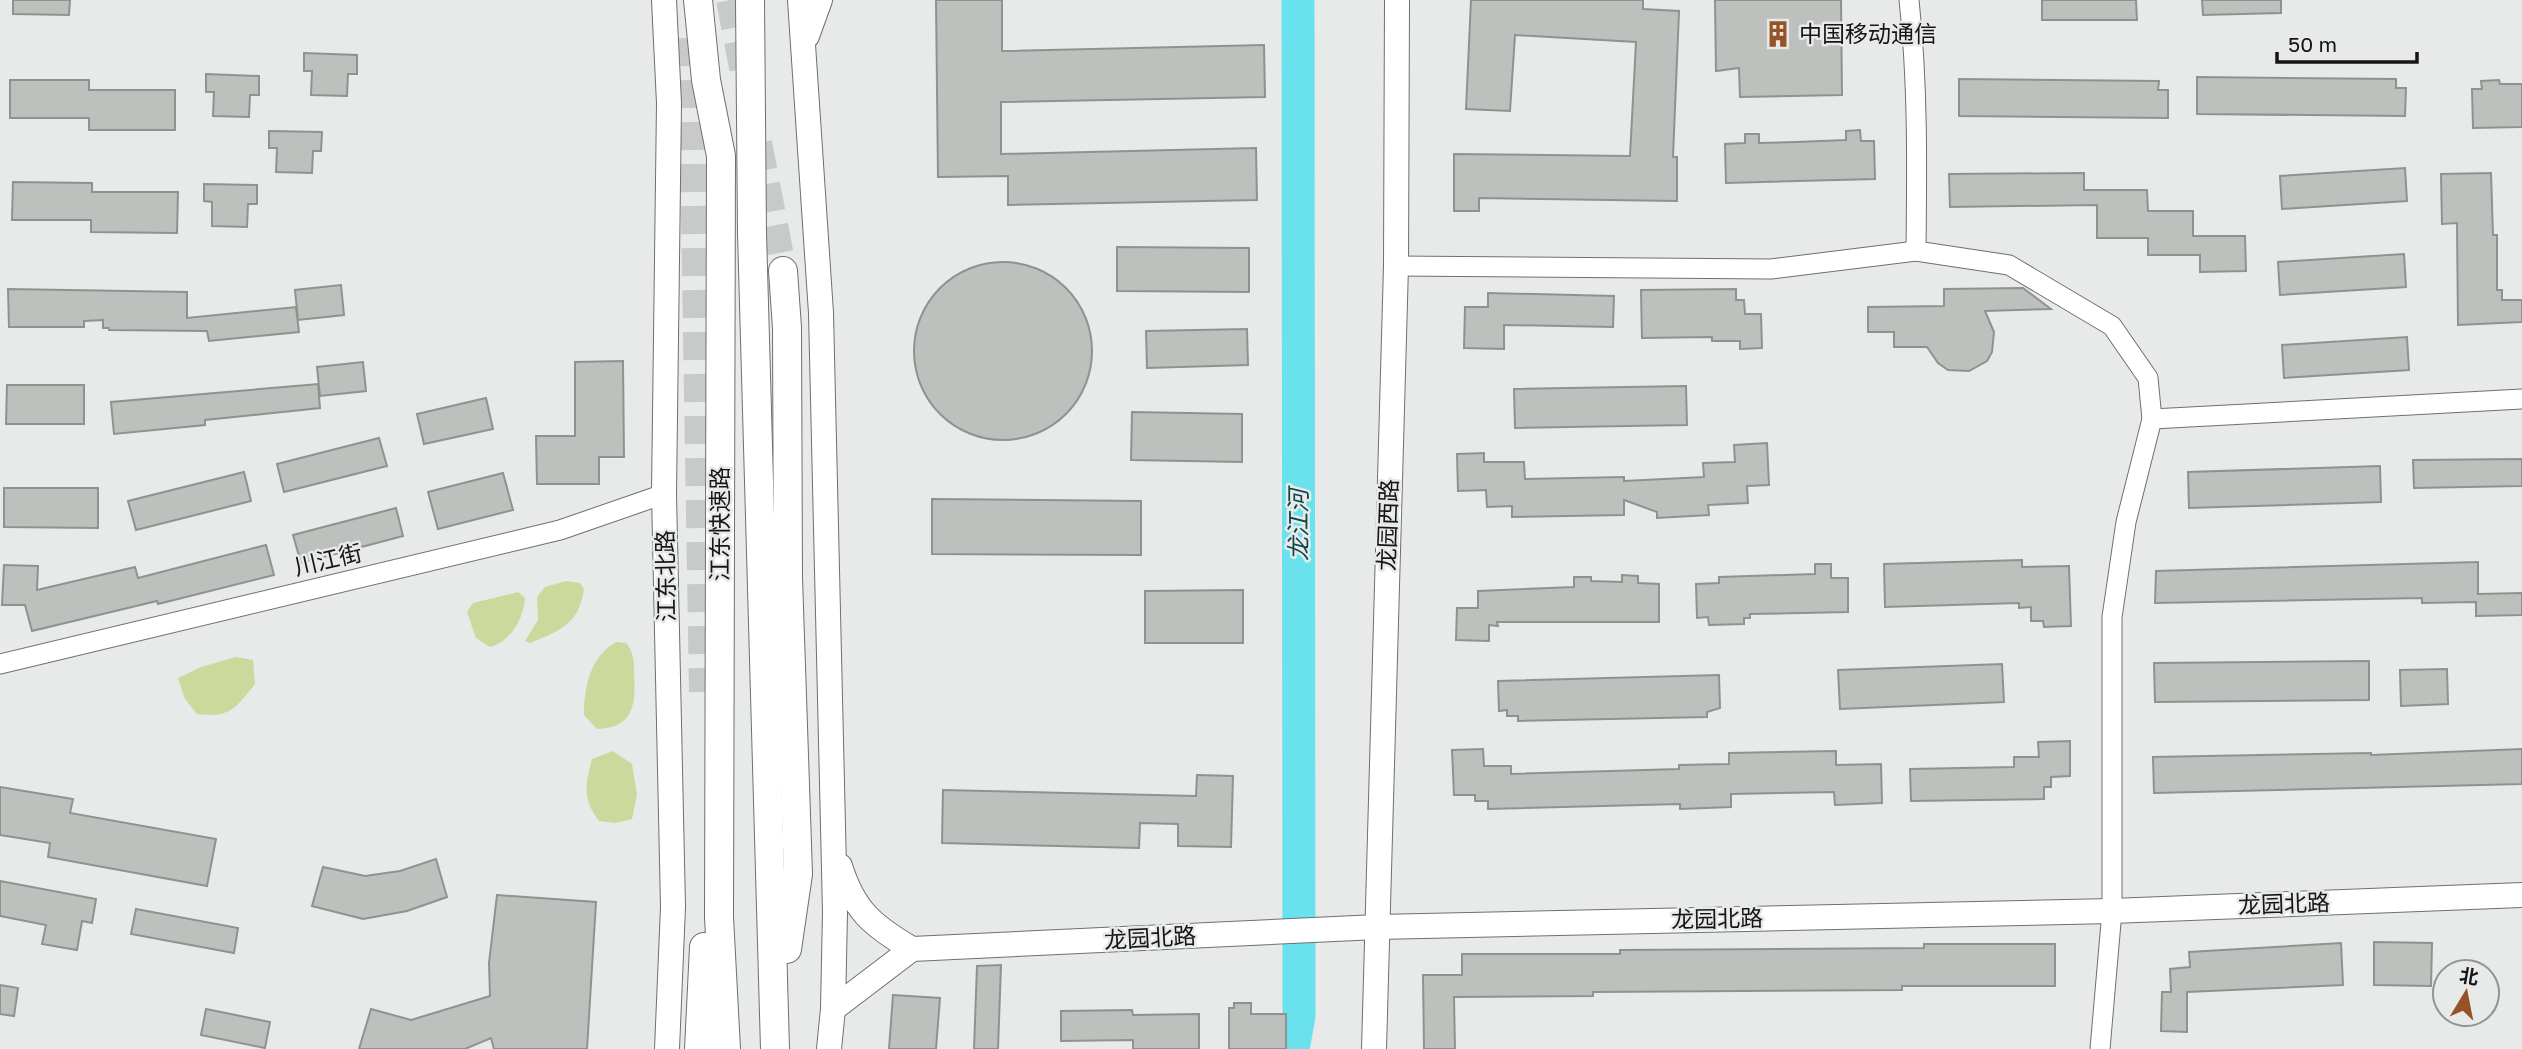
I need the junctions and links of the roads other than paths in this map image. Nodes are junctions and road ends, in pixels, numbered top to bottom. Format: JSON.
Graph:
{"nodes":[{"id":1,"x":664,"y":0,"type":"edge"},
{"id":2,"x":686,"y":0,"type":"edge"},
{"id":3,"x":698,"y":0,"type":"edge"},
{"id":4,"x":750,"y":0,"type":"edge"},
{"id":5,"x":800,"y":0,"type":"edge"},
{"id":6,"x":820,"y":0,"type":"edge"},
{"id":7,"x":1397,"y":0,"type":"edge"},
{"id":8,"x":1909,"y":0,"type":"edge"},
{"id":9,"x":803,"y":47,"type":"junction"},
{"id":10,"x":752,"y":79,"type":"junction"},
{"id":11,"x":706,"y":80,"type":"junction"},
{"id":12,"x":669,"y":103,"type":"junction"},
{"id":13,"x":1916,"y":251,"type":"junction"},
{"id":14,"x":1396,"y":266,"type":"junction"},
{"id":15,"x":783,"y":271,"type":"tunnel mouth"},
{"id":16,"x":2522,"y":399,"type":"edge"},
{"id":17,"x":2152,"y":418,"type":"junction"},
{"id":18,"x":664,"y":494,"type":"junction"},
{"id":19,"x":0,"y":664,"type":"edge"},
{"id":20,"x":703,"y":692,"type":"tunnel mouth"},
{"id":21,"x":831,"y":838,"type":"junction"},
{"id":22,"x":2522,"y":895,"type":"edge"},
{"id":23,"x":2112,"y":911,"type":"junction"},
{"id":24,"x":1377,"y":927,"type":"junction"},
{"id":25,"x":912,"y":949,"type":"junction"},
{"id":26,"x":833,"y":1009,"type":"junction"},
{"id":27,"x":776,"y":1037,"type":"edge"},
{"id":28,"x":667,"y":1049,"type":"edge"},
{"id":29,"x":699,"y":1049,"type":"edge"},
{"id":30,"x":726,"y":1049,"type":"edge"},
{"id":31,"x":829,"y":1049,"type":"edge"},
{"id":32,"x":1374,"y":1049,"type":"edge"},
{"id":33,"x":2100,"y":1049,"type":"edge"}],
"edges":[{"from":1,"to":12,"type":"main road"},
{"from":2,"to":12,"type":"main road"},
{"from":3,"to":11,"type":"highway","name":"江东快速路"},
{"from":4,"to":10,"type":"highway","name":"江东快速路"},
{"from":5,"to":9,"type":"main road"},
{"from":6,"to":9,"type":"main road"},
{"from":7,"to":14,"type":"main road","name":"龙园西路"},
{"from":8,"to":13,"type":"street"},
{"from":9,"to":21,"type":"main road"},
{"from":10,"to":11,"type":"highway"},
{"from":10,"to":27,"type":"highway","name":"江东快速路"},
{"from":11,"to":30,"type":"highway","name":"江东快速路"},
{"from":12,"to":18,"type":"main road","name":"江东北路"},
{"from":13,"to":14,"type":"street"},
{"from":13,"to":17,"type":"street"},
{"from":14,"to":24,"type":"main road","name":"龙园西路"},
{"from":15,"to":27,"type":"highway"},
{"from":16,"to":17,"type":"street"},
{"from":17,"to":23,"type":"street"},
{"from":18,"to":19,"type":"street","name":"川江街"},
{"from":18,"to":28,"type":"main road","name":"江东北路"},
{"from":20,"to":29,"type":"highway"},
{"from":21,"to":25,"type":"main road"},
{"from":21,"to":26,"type":"main road"},
{"from":22,"to":23,"type":"main road","name":"龙园北路"},
{"from":23,"to":24,"type":"main road","name":"龙园北路"},
{"from":23,"to":33,"type":"street"},
{"from":24,"to":25,"type":"main road","name":"龙园北路"},
{"from":24,"to":32,"type":"main road","name":"龙园西路"},
{"from":25,"to":26,"type":"main road"},
{"from":26,"to":31,"type":"main road"}]}
